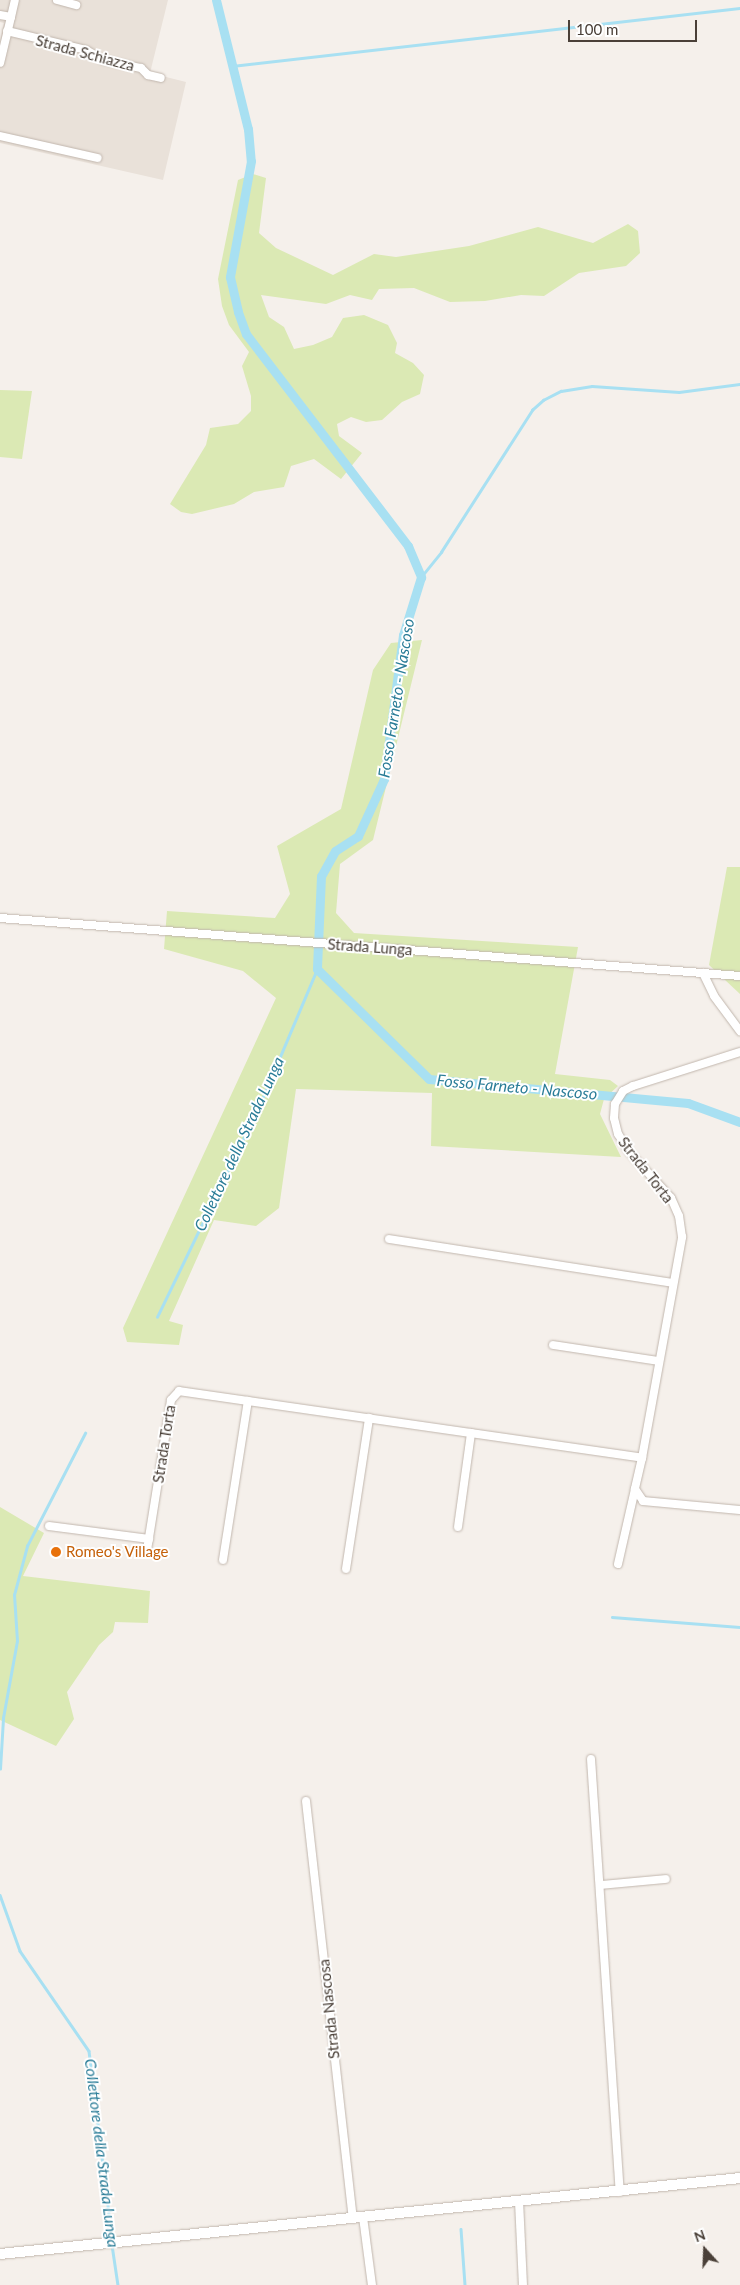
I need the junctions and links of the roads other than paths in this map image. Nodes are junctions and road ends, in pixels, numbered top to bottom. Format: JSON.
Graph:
{"nodes":[{"id":1,"x":15,"y":0,"type":"edge"},
{"id":2,"x":56,"y":0,"type":"edge"},
{"id":3,"x":76,"y":5,"type":"dead end"},
{"id":4,"x":0,"y":15,"type":"edge"},
{"id":5,"x":11,"y":17,"type":"junction"},
{"id":6,"x":7,"y":31,"type":"junction"},
{"id":7,"x":0,"y":63,"type":"edge"},
{"id":8,"x":161,"y":78,"type":"dead end"},
{"id":9,"x":0,"y":136,"type":"edge"},
{"id":10,"x":98,"y":158,"type":"dead end"},
{"id":11,"x":0,"y":918,"type":"edge"},
{"id":12,"x":703,"y":973,"type":"junction"},
{"id":13,"x":740,"y":976,"type":"edge"},
{"id":14,"x":740,"y":1031,"type":"edge"},
{"id":15,"x":740,"y":1052,"type":"edge"},
{"id":16,"x":389,"y":1239,"type":"dead end"},
{"id":17,"x":672,"y":1283,"type":"junction"},
{"id":18,"x":553,"y":1345,"type":"dead end"},
{"id":19,"x":659,"y":1361,"type":"junction"},
{"id":20,"x":248,"y":1401,"type":"junction"},
{"id":21,"x":370,"y":1418,"type":"junction"},
{"id":22,"x":471,"y":1433,"type":"junction"},
{"id":23,"x":642,"y":1458,"type":"junction"},
{"id":24,"x":635,"y":1489,"type":"junction"},
{"id":25,"x":740,"y":1510,"type":"edge"},
{"id":26,"x":49,"y":1526,"type":"dead end"},
{"id":27,"x":458,"y":1527,"type":"dead end"},
{"id":28,"x":149,"y":1539,"type":"junction"},
{"id":29,"x":147,"y":1550,"type":"dead end"},
{"id":30,"x":223,"y":1560,"type":"dead end"},
{"id":31,"x":618,"y":1564,"type":"dead end"},
{"id":32,"x":346,"y":1569,"type":"dead end"},
{"id":33,"x":591,"y":1759,"type":"dead end"},
{"id":34,"x":306,"y":1801,"type":"dead end"},
{"id":35,"x":666,"y":1879,"type":"dead end"},
{"id":36,"x":601,"y":1885,"type":"junction"},
{"id":37,"x":740,"y":2178,"type":"edge"},
{"id":38,"x":620,"y":2192,"type":"junction"},
{"id":39,"x":519,"y":2202,"type":"junction"},
{"id":40,"x":358,"y":2217,"type":"junction"},
{"id":41,"x":0,"y":2254,"type":"edge"},
{"id":42,"x":372,"y":2285,"type":"edge"},
{"id":43,"x":523,"y":2285,"type":"edge"}],
"edges":[{"from":1,"to":5,"type":"street"},
{"from":2,"to":3,"type":"street"},
{"from":4,"to":5,"type":"street"},
{"from":5,"to":6,"type":"street"},
{"from":6,"to":7,"type":"street"},
{"from":6,"to":8,"type":"street","name":"Strada Schiazza"},
{"from":9,"to":10,"type":"street"},
{"from":11,"to":12,"type":"street","name":"Strada Lunga"},
{"from":12,"to":13,"type":"street","name":"Strada Lunga"},
{"from":12,"to":14,"type":"street"},
{"from":15,"to":17,"type":"street","name":"Strada Torta"},
{"from":16,"to":17,"type":"street"},
{"from":17,"to":19,"type":"street","name":"Strada Torta"},
{"from":18,"to":19,"type":"street"},
{"from":19,"to":23,"type":"street","name":"Strada Torta"},
{"from":20,"to":21,"type":"street","name":"Strada Torta"},
{"from":20,"to":28,"type":"street","name":"Strada Torta"},
{"from":20,"to":30,"type":"street"},
{"from":21,"to":22,"type":"street","name":"Strada Torta"},
{"from":21,"to":32,"type":"street"},
{"from":22,"to":23,"type":"street","name":"Strada Torta"},
{"from":22,"to":27,"type":"street"},
{"from":23,"to":24,"type":"street"},
{"from":24,"to":25,"type":"street"},
{"from":24,"to":31,"type":"street"},
{"from":26,"to":28,"type":"street"},
{"from":28,"to":29,"type":"street","name":"Strada Torta"},
{"from":33,"to":36,"type":"street"},
{"from":34,"to":40,"type":"street","name":"Strada Nascosa"},
{"from":35,"to":36,"type":"street"},
{"from":36,"to":38,"type":"street"},
{"from":37,"to":38,"type":"street"},
{"from":38,"to":39,"type":"street"},
{"from":39,"to":40,"type":"street"},
{"from":39,"to":43,"type":"street"},
{"from":40,"to":41,"type":"street"},
{"from":40,"to":42,"type":"street","name":"Strada Nascosa"}]}
